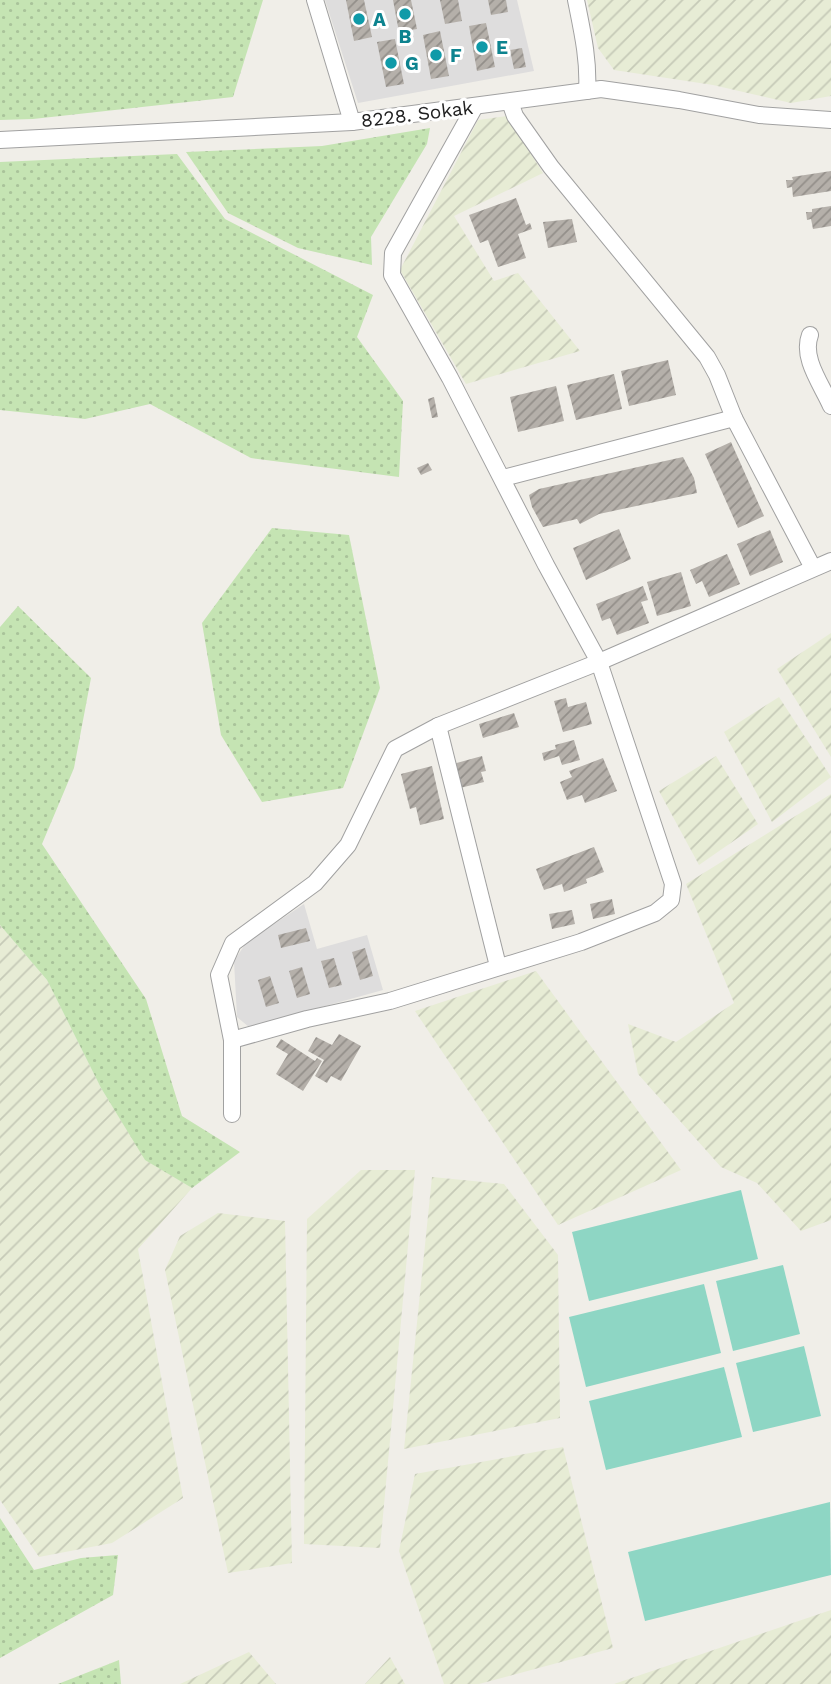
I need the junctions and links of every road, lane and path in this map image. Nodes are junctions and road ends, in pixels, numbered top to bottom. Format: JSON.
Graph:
{"nodes":[{"id":1,"x":315,"y":0,"type":"edge"},
{"id":2,"x":576,"y":0,"type":"edge"},
{"id":3,"x":587,"y":91,"type":"junction"},
{"id":4,"x":510,"y":102,"type":"junction"},
{"id":5,"x":474,"y":108,"type":"junction"},
{"id":6,"x":831,"y":120,"type":"edge"},
{"id":7,"x":352,"y":122,"type":"junction"},
{"id":8,"x":0,"y":140,"type":"edge"},
{"id":9,"x":810,"y":335,"type":"dead end"},
{"id":10,"x":831,"y":406,"type":"edge"},
{"id":11,"x":734,"y":418,"type":"junction"},
{"id":12,"x":503,"y":478,"type":"junction"},
{"id":13,"x":831,"y":561,"type":"edge"},
{"id":14,"x":813,"y":568,"type":"junction"},
{"id":15,"x":599,"y":662,"type":"junction"},
{"id":16,"x":438,"y":726,"type":"junction"},
{"id":17,"x":498,"y":967,"type":"junction"},
{"id":18,"x":232,"y":1040,"type":"junction"},
{"id":19,"x":232,"y":1114,"type":"dead end"}],
"edges":[{"from":1,"to":7,"type":"street"},
{"from":2,"to":3,"type":"street"},
{"from":3,"to":4,"type":"street","name":"8228. Sokak"},
{"from":3,"to":6,"type":"street","name":"8228. Sokak"},
{"from":4,"to":5,"type":"street","name":"8228. Sokak"},
{"from":4,"to":11,"type":"street"},
{"from":5,"to":7,"type":"street","name":"8228. Sokak"},
{"from":5,"to":12,"type":"street"},
{"from":7,"to":8,"type":"street","name":"8228. Sokak"},
{"from":9,"to":10,"type":"street"},
{"from":11,"to":12,"type":"street"},
{"from":11,"to":14,"type":"street"},
{"from":12,"to":15,"type":"street"},
{"from":13,"to":14,"type":"street"},
{"from":14,"to":15,"type":"street"},
{"from":15,"to":16,"type":"street"},
{"from":15,"to":17,"type":"street"},
{"from":16,"to":17,"type":"street"},
{"from":16,"to":18,"type":"street"},
{"from":17,"to":18,"type":"street"},
{"from":18,"to":19,"type":"street"}]}
